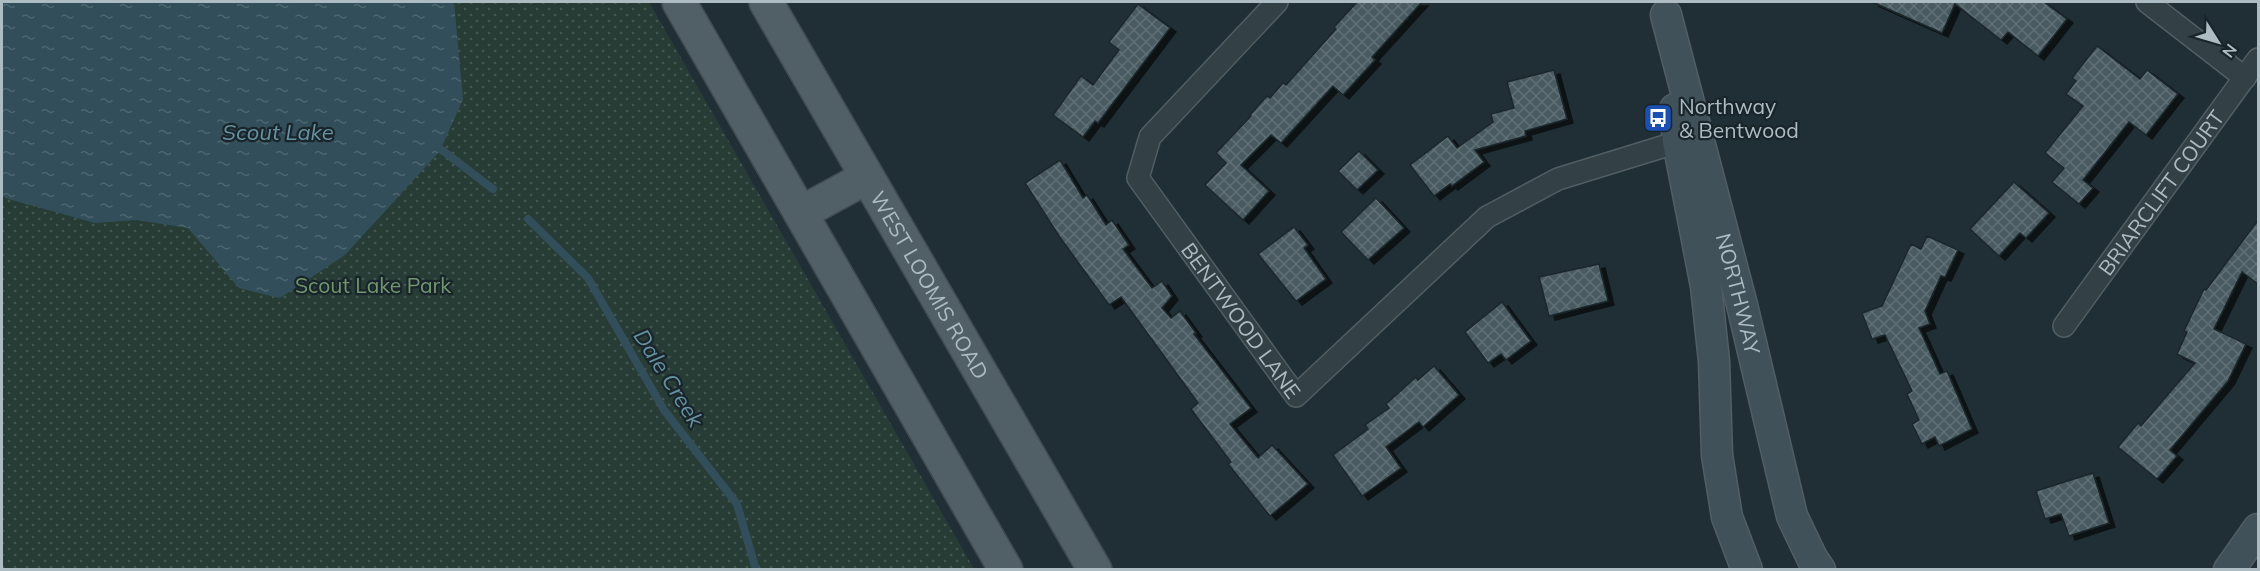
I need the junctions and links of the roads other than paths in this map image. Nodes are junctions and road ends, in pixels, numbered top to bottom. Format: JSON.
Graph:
{"nodes":[{"id":1,"x":678,"y":2,"type":"edge"},
{"id":2,"x":766,"y":2,"type":"edge"},
{"id":3,"x":1276,"y":2,"type":"edge"},
{"id":4,"x":2147,"y":2,"type":"edge"},
{"id":5,"x":1666,"y":8,"type":"edge"},
{"id":6,"x":2259,"y":59,"type":"edge"},
{"id":7,"x":2245,"y":78,"type":"junction"},
{"id":8,"x":1688,"y":139,"type":"junction"},
{"id":9,"x":867,"y":177,"type":"junction"},
{"id":10,"x":801,"y":213,"type":"junction"},
{"id":11,"x":2064,"y":326,"type":"dead end"},
{"id":12,"x":2259,"y":529,"type":"edge"},
{"id":13,"x":1006,"y":570,"type":"edge"},
{"id":14,"x":1095,"y":570,"type":"edge"},
{"id":15,"x":1747,"y":570,"type":"edge"},
{"id":16,"x":1820,"y":570,"type":"edge"},
{"id":17,"x":2229,"y":570,"type":"edge"}],
"edges":[{"from":1,"to":10,"type":"main road"},
{"from":2,"to":9,"type":"main road","name":"WEST LOOMIS ROAD"},
{"from":3,"to":8,"type":"street","name":"BENTWOOD LANE"},
{"from":4,"to":7,"type":"street"},
{"from":5,"to":8,"type":"street","name":"NORTHWAY"},
{"from":6,"to":7,"type":"street","name":"BRIARCLIFT COURT"},
{"from":7,"to":11,"type":"street","name":"BRIARCLIFT COURT"},
{"from":8,"to":15,"type":"street","name":"NORTHWAY"},
{"from":8,"to":16,"type":"street","name":"NORTHWAY"},
{"from":9,"to":10,"type":"main road"},
{"from":9,"to":14,"type":"main road","name":"WEST LOOMIS ROAD"},
{"from":10,"to":13,"type":"main road"},
{"from":12,"to":17,"type":"street"}]}
